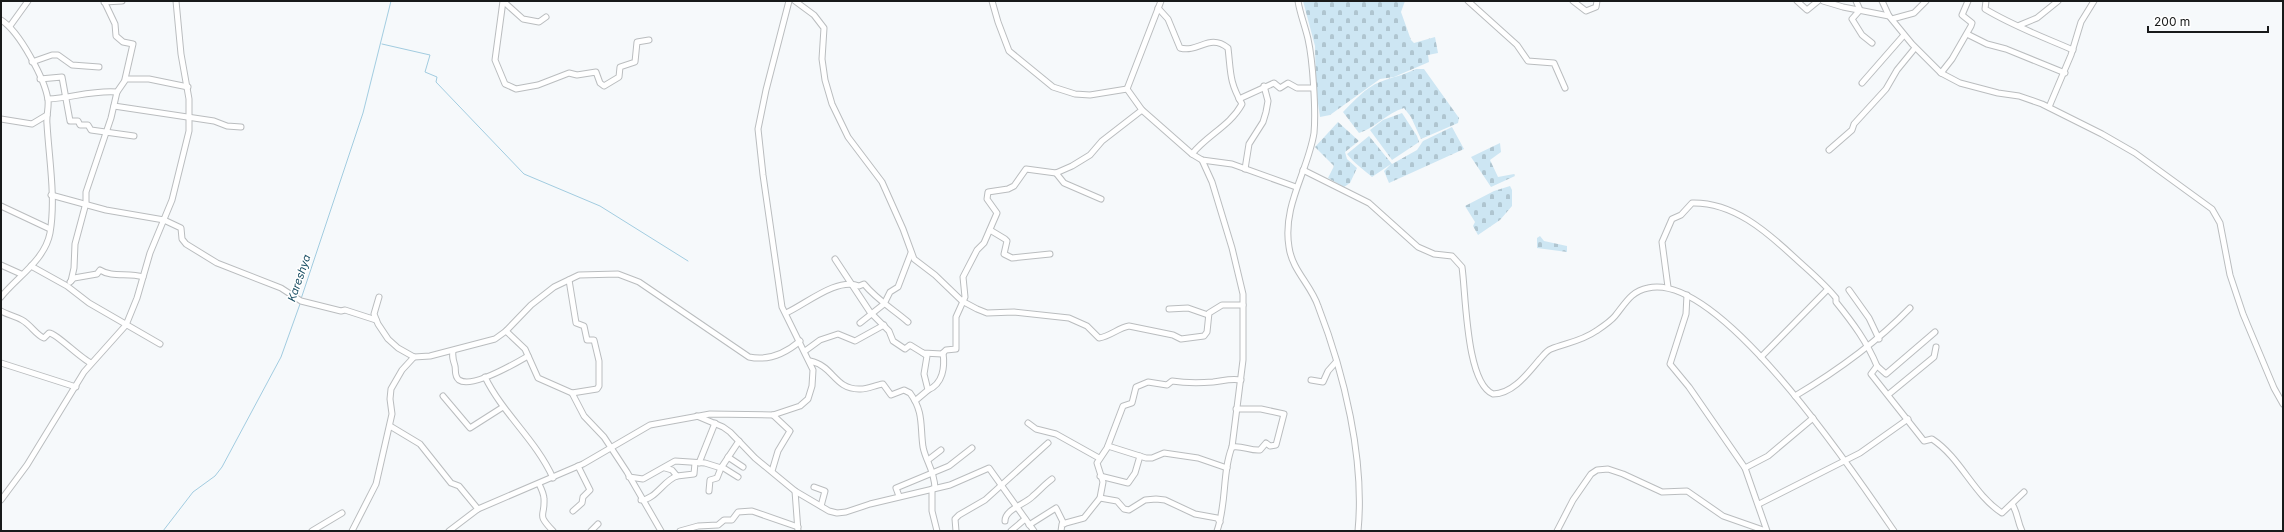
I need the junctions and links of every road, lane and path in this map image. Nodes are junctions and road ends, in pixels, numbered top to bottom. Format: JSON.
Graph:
{"nodes":[{"id":1,"x":28,"y":1,"type":"edge"},
{"id":2,"x":122,"y":1,"type":"edge"},
{"id":3,"x":176,"y":1,"type":"edge"},
{"id":4,"x":503,"y":1,"type":"edge"},
{"id":5,"x":788,"y":1,"type":"edge"},
{"id":6,"x":795,"y":1,"type":"edge"},
{"id":7,"x":992,"y":1,"type":"edge"},
{"id":8,"x":1161,"y":1,"type":"edge"},
{"id":9,"x":1298,"y":1,"type":"edge"},
{"id":10,"x":1468,"y":1,"type":"edge"},
{"id":11,"x":1573,"y":1,"type":"edge"},
{"id":12,"x":1596,"y":1,"type":"edge"},
{"id":13,"x":1797,"y":1,"type":"edge"},
{"id":14,"x":1818,"y":1,"type":"edge"},
{"id":15,"x":1823,"y":1,"type":"edge"},
{"id":16,"x":1856,"y":1,"type":"edge"},
{"id":17,"x":1882,"y":1,"type":"edge"},
{"id":18,"x":1926,"y":1,"type":"edge"},
{"id":19,"x":1968,"y":1,"type":"edge"},
{"id":20,"x":1986,"y":1,"type":"edge"},
{"id":21,"x":2058,"y":1,"type":"edge"},
{"id":22,"x":2094,"y":1,"type":"edge"},
{"id":23,"x":104,"y":2,"type":"edge"},
{"id":24,"x":1158,"y":8,"type":"junction"},
{"id":25,"x":1860,"y":10,"type":"junction"},
{"id":26,"x":546,"y":17,"type":"dead end"},
{"id":27,"x":1890,"y":18,"type":"junction"},
{"id":28,"x":1,"y":20,"type":"edge"},
{"id":29,"x":10,"y":26,"type":"junction"},
{"id":30,"x":2020,"y":26,"type":"junction"},
{"id":31,"x":1904,"y":34,"type":"junction"},
{"id":32,"x":1967,"y":34,"type":"junction"},
{"id":33,"x":649,"y":40,"type":"dead end"},
{"id":34,"x":1872,"y":43,"type":"dead end"},
{"id":35,"x":1915,"y":48,"type":"junction"},
{"id":36,"x":2073,"y":50,"type":"junction"},
{"id":37,"x":32,"y":62,"type":"junction"},
{"id":38,"x":99,"y":67,"type":"dead end"},
{"id":39,"x":1941,"y":73,"type":"junction"},
{"id":40,"x":2065,"y":73,"type":"junction"},
{"id":41,"x":40,"y":79,"type":"junction"},
{"id":42,"x":125,"y":79,"type":"junction"},
{"id":43,"x":1862,"y":83,"type":"dead end"},
{"id":44,"x":1264,"y":86,"type":"junction"},
{"id":45,"x":188,"y":87,"type":"junction"},
{"id":46,"x":1312,"y":88,"type":"junction"},
{"id":47,"x":1564,"y":88,"type":"dead end"},
{"id":48,"x":1127,"y":89,"type":"junction"},
{"id":49,"x":117,"y":92,"type":"junction"},
{"id":50,"x":66,"y":98,"type":"junction"},
{"id":51,"x":48,"y":99,"type":"junction"},
{"id":52,"x":1239,"y":99,"type":"junction"},
{"id":53,"x":114,"y":106,"type":"junction"},
{"id":54,"x":2049,"y":108,"type":"junction"},
{"id":55,"x":1142,"y":110,"type":"junction"},
{"id":56,"x":47,"y":115,"type":"junction"},
{"id":57,"x":189,"y":118,"type":"junction"},
{"id":58,"x":1,"y":119,"type":"edge"},
{"id":59,"x":241,"y":127,"type":"dead end"},
{"id":60,"x":106,"y":132,"type":"junction"},
{"id":61,"x":134,"y":136,"type":"dead end"},
{"id":62,"x":1830,"y":150,"type":"dead end"},
{"id":63,"x":1192,"y":154,"type":"junction"},
{"id":64,"x":1202,"y":160,"type":"junction"},
{"id":65,"x":1245,"y":169,"type":"junction"},
{"id":66,"x":1303,"y":170,"type":"junction"},
{"id":67,"x":1056,"y":174,"type":"junction"},
{"id":68,"x":1296,"y":187,"type":"junction"},
{"id":69,"x":51,"y":195,"type":"junction"},
{"id":70,"x":1101,"y":199,"type":"dead end"},
{"id":71,"x":86,"y":203,"type":"junction"},
{"id":72,"x":1,"y":206,"type":"edge"},
{"id":73,"x":164,"y":220,"type":"junction"},
{"id":74,"x":50,"y":229,"type":"junction"},
{"id":75,"x":990,"y":230,"type":"junction"},
{"id":76,"x":911,"y":252,"type":"junction"},
{"id":77,"x":1050,"y":254,"type":"dead end"},
{"id":78,"x":835,"y":259,"type":"dead end"},
{"id":79,"x":1,"y":265,"type":"edge"},
{"id":80,"x":31,"y":266,"type":"junction"},
{"id":81,"x":21,"y":274,"type":"junction"},
{"id":82,"x":143,"y":277,"type":"junction"},
{"id":83,"x":71,"y":280,"type":"junction"},
{"id":84,"x":569,"y":280,"type":"junction"},
{"id":85,"x":852,"y":283,"type":"junction"},
{"id":86,"x":67,"y":286,"type":"junction"},
{"id":87,"x":1668,"y":287,"type":"junction"},
{"id":88,"x":1827,"y":290,"type":"junction"},
{"id":89,"x":1849,"y":290,"type":"dead end"},
{"id":90,"x":1687,"y":295,"type":"junction"},
{"id":91,"x":1,"y":297,"type":"edge"},
{"id":92,"x":379,"y":297,"type":"dead end"},
{"id":93,"x":962,"y":301,"type":"junction"},
{"id":94,"x":884,"y":304,"type":"junction"},
{"id":95,"x":1243,"y":305,"type":"junction"},
{"id":96,"x":1910,"y":308,"type":"dead end"},
{"id":97,"x":1168,"y":309,"type":"dead end"},
{"id":98,"x":1,"y":311,"type":"edge"},
{"id":99,"x":786,"y":313,"type":"junction"},
{"id":100,"x":871,"y":313,"type":"junction"},
{"id":101,"x":1208,"y":315,"type":"junction"},
{"id":102,"x":376,"y":320,"type":"junction"},
{"id":103,"x":908,"y":322,"type":"dead end"},
{"id":104,"x":860,"y":323,"type":"dead end"},
{"id":105,"x":126,"y":325,"type":"junction"},
{"id":106,"x":884,"y":325,"type":"junction"},
{"id":107,"x":506,"y":331,"type":"junction"},
{"id":108,"x":1935,"y":332,"type":"dead end"},
{"id":109,"x":1879,"y":339,"type":"junction"},
{"id":110,"x":800,"y":341,"type":"junction"},
{"id":111,"x":160,"y":344,"type":"dead end"},
{"id":112,"x":1868,"y":346,"type":"junction"},
{"id":113,"x":1936,"y":347,"type":"dead end"},
{"id":114,"x":453,"y":350,"type":"junction"},
{"id":115,"x":805,"y":351,"type":"junction"},
{"id":116,"x":924,"y":353,"type":"junction"},
{"id":117,"x":943,"y":353,"type":"junction"},
{"id":118,"x":528,"y":356,"type":"junction"},
{"id":119,"x":414,"y":358,"type":"junction"},
{"id":120,"x":1761,"y":358,"type":"junction"},
{"id":121,"x":810,"y":361,"type":"junction"},
{"id":122,"x":1336,"y":362,"type":"junction"},
{"id":123,"x":1,"y":363,"type":"edge"},
{"id":124,"x":90,"y":364,"type":"junction"},
{"id":125,"x":1877,"y":366,"type":"junction"},
{"id":126,"x":485,"y":377,"type":"junction"},
{"id":127,"x":1241,"y":380,"type":"junction"},
{"id":128,"x":1311,"y":380,"type":"dead end"},
{"id":129,"x":76,"y":387,"type":"junction"},
{"id":130,"x":928,"y":390,"type":"junction"},
{"id":131,"x":572,"y":393,"type":"junction"},
{"id":132,"x":1889,"y":394,"type":"junction"},
{"id":133,"x":443,"y":396,"type":"dead end"},
{"id":134,"x":1795,"y":396,"type":"junction"},
{"id":135,"x":915,"y":401,"type":"junction"},
{"id":136,"x":2283,"y":404,"type":"edge"},
{"id":137,"x":503,"y":407,"type":"junction"},
{"id":138,"x":1236,"y":409,"type":"junction"},
{"id":139,"x":773,"y":415,"type":"junction"},
{"id":140,"x":697,"y":416,"type":"junction"},
{"id":141,"x":1813,"y":418,"type":"junction"},
{"id":142,"x":1908,"y":419,"type":"junction"},
{"id":143,"x":715,"y":423,"type":"junction"},
{"id":144,"x":1028,"y":423,"type":"dead end"},
{"id":145,"x":390,"y":426,"type":"junction"},
{"id":146,"x":739,"y":441,"type":"junction"},
{"id":147,"x":1048,"y":443,"type":"dead end"},
{"id":148,"x":1108,"y":446,"type":"junction"},
{"id":149,"x":1232,"y":447,"type":"junction"},
{"id":150,"x":972,"y":448,"type":"dead end"},
{"id":151,"x":610,"y":449,"type":"junction"},
{"id":152,"x":941,"y":450,"type":"dead end"},
{"id":153,"x":1140,"y":456,"type":"junction"},
{"id":154,"x":728,"y":458,"type":"junction"},
{"id":155,"x":1099,"y":458,"type":"junction"},
{"id":156,"x":928,"y":460,"type":"junction"},
{"id":157,"x":1845,"y":461,"type":"junction"},
{"id":158,"x":697,"y":463,"type":"junction"},
{"id":159,"x":578,"y":466,"type":"junction"},
{"id":160,"x":743,"y":467,"type":"dead end"},
{"id":161,"x":665,"y":468,"type":"junction"},
{"id":162,"x":721,"y":468,"type":"junction"},
{"id":163,"x":1227,"y":468,"type":"junction"},
{"id":164,"x":1745,"y":468,"type":"junction"},
{"id":165,"x":772,"y":471,"type":"junction"},
{"id":166,"x":934,"y":474,"type":"junction"},
{"id":167,"x":677,"y":476,"type":"junction"},
{"id":168,"x":1100,"y":476,"type":"junction"},
{"id":169,"x":629,"y":477,"type":"junction"},
{"id":170,"x":738,"y":477,"type":"dead end"},
{"id":171,"x":553,"y":478,"type":"junction"},
{"id":172,"x":1052,"y":479,"type":"dead end"},
{"id":173,"x":539,"y":484,"type":"junction"},
{"id":174,"x":1002,"y":486,"type":"junction"},
{"id":175,"x":814,"y":487,"type":"dead end"},
{"id":176,"x":933,"y":489,"type":"junction"},
{"id":177,"x":709,"y":491,"type":"dead end"},
{"id":178,"x":795,"y":491,"type":"junction"},
{"id":179,"x":2024,"y":492,"type":"dead end"},
{"id":180,"x":899,"y":496,"type":"junction"},
{"id":181,"x":1100,"y":498,"type":"junction"},
{"id":182,"x":1,"y":500,"type":"edge"},
{"id":183,"x":641,"y":500,"type":"junction"},
{"id":184,"x":1759,"y":504,"type":"junction"},
{"id":185,"x":2012,"y":504,"type":"junction"},
{"id":186,"x":821,"y":506,"type":"junction"},
{"id":187,"x":1016,"y":507,"type":"junction"},
{"id":188,"x":478,"y":509,"type":"junction"},
{"id":189,"x":573,"y":511,"type":"dead end"},
{"id":190,"x":342,"y":513,"type":"dead end"},
{"id":191,"x":1025,"y":519,"type":"junction"},
{"id":192,"x":1005,"y":521,"type":"dead end"},
{"id":193,"x":1220,"y":522,"type":"junction"},
{"id":194,"x":598,"y":524,"type":"dead end"},
{"id":195,"x":1064,"y":524,"type":"junction"},
{"id":196,"x":1029,"y":525,"type":"junction"},
{"id":197,"x":798,"y":529,"type":"edge"},
{"id":198,"x":312,"y":531,"type":"edge"},
{"id":199,"x":352,"y":531,"type":"edge"},
{"id":200,"x":449,"y":531,"type":"edge"},
{"id":201,"x":553,"y":531,"type":"edge"},
{"id":202,"x":591,"y":531,"type":"edge"},
{"id":203,"x":660,"y":531,"type":"edge"},
{"id":204,"x":680,"y":531,"type":"edge"},
{"id":205,"x":937,"y":531,"type":"edge"},
{"id":206,"x":956,"y":531,"type":"edge"},
{"id":207,"x":1012,"y":531,"type":"edge"},
{"id":208,"x":1034,"y":531,"type":"edge"},
{"id":209,"x":1061,"y":531,"type":"edge"},
{"id":210,"x":1217,"y":531,"type":"edge"},
{"id":211,"x":1358,"y":531,"type":"edge"},
{"id":212,"x":1557,"y":531,"type":"edge"},
{"id":213,"x":1767,"y":531,"type":"edge"},
{"id":214,"x":1894,"y":531,"type":"edge"},
{"id":215,"x":2022,"y":531,"type":"edge"}],
"edges":[{"from":1,"to":29,"type":"street"},
{"from":2,"to":23,"type":"street"},
{"from":3,"to":45,"type":"street"},
{"from":4,"to":26,"type":"street"},
{"from":4,"to":33,"type":"street"},
{"from":5,"to":99,"type":"street"},
{"from":6,"to":76,"type":"street"},
{"from":7,"to":48,"type":"street"},
{"from":8,"to":24,"type":"street"},
{"from":9,"to":46,"type":"street"},
{"from":10,"to":47,"type":"street"},
{"from":11,"to":12,"type":"street"},
{"from":13,"to":14,"type":"street"},
{"from":15,"to":25,"type":"street"},
{"from":16,"to":25,"type":"street"},
{"from":17,"to":27,"type":"street"},
{"from":18,"to":27,"type":"street"},
{"from":19,"to":32,"type":"street"},
{"from":20,"to":30,"type":"street"},
{"from":21,"to":30,"type":"street"},
{"from":22,"to":36,"type":"street"},
{"from":23,"to":42,"type":"street"},
{"from":24,"to":48,"type":"street"},
{"from":24,"to":52,"type":"street"},
{"from":25,"to":27,"type":"street"},
{"from":25,"to":34,"type":"street"},
{"from":27,"to":31,"type":"street"},
{"from":28,"to":29,"type":"street"},
{"from":29,"to":37,"type":"street"},
{"from":30,"to":36,"type":"street"},
{"from":31,"to":35,"type":"street"},
{"from":31,"to":43,"type":"street"},
{"from":32,"to":39,"type":"street"},
{"from":32,"to":40,"type":"street"},
{"from":35,"to":39,"type":"street"},
{"from":35,"to":62,"type":"street"},
{"from":36,"to":40,"type":"street"},
{"from":37,"to":38,"type":"street"},
{"from":37,"to":41,"type":"street"},
{"from":39,"to":54,"type":"street"},
{"from":40,"to":54,"type":"street"},
{"from":41,"to":50,"type":"street"},
{"from":41,"to":51,"type":"street"},
{"from":42,"to":45,"type":"street"},
{"from":42,"to":49,"type":"street"},
{"from":44,"to":46,"type":"street"},
{"from":44,"to":52,"type":"street"},
{"from":44,"to":65,"type":"street"},
{"from":45,"to":57,"type":"street"},
{"from":46,"to":66,"type":"street"},
{"from":48,"to":55,"type":"street"},
{"from":49,"to":50,"type":"street"},
{"from":49,"to":53,"type":"street"},
{"from":50,"to":51,"type":"street"},
{"from":50,"to":60,"type":"street"},
{"from":51,"to":56,"type":"street"},
{"from":52,"to":63,"type":"street"},
{"from":53,"to":57,"type":"street"},
{"from":53,"to":60,"type":"street"},
{"from":54,"to":136,"type":"street"},
{"from":55,"to":63,"type":"street"},
{"from":55,"to":67,"type":"street"},
{"from":56,"to":58,"type":"street"},
{"from":56,"to":69,"type":"street"},
{"from":57,"to":59,"type":"street"},
{"from":57,"to":73,"type":"street"},
{"from":60,"to":61,"type":"street"},
{"from":60,"to":71,"type":"street"},
{"from":63,"to":64,"type":"street"},
{"from":64,"to":65,"type":"street"},
{"from":64,"to":95,"type":"street"},
{"from":65,"to":68,"type":"street"},
{"from":66,"to":68,"type":"street"},
{"from":66,"to":87,"type":"street"},
{"from":67,"to":70,"type":"street"},
{"from":67,"to":75,"type":"street"},
{"from":68,"to":122,"type":"street"},
{"from":69,"to":71,"type":"street"},
{"from":69,"to":74,"type":"street"},
{"from":71,"to":73,"type":"street"},
{"from":71,"to":83,"type":"street"},
{"from":72,"to":74,"type":"street"},
{"from":73,"to":82,"type":"street"},
{"from":73,"to":102,"type":"street"},
{"from":74,"to":80,"type":"street"},
{"from":75,"to":77,"type":"street"},
{"from":75,"to":93,"type":"street"},
{"from":76,"to":93,"type":"street"},
{"from":76,"to":94,"type":"street"},
{"from":78,"to":85,"type":"street"},
{"from":79,"to":81,"type":"street"},
{"from":80,"to":81,"type":"street"},
{"from":80,"to":86,"type":"street"},
{"from":81,"to":91,"type":"street"},
{"from":82,"to":83,"type":"street"},
{"from":82,"to":105,"type":"street"},
{"from":83,"to":86,"type":"street"},
{"from":84,"to":107,"type":"street"},
{"from":84,"to":110,"type":"street"},
{"from":84,"to":131,"type":"street"},
{"from":85,"to":94,"type":"street"},
{"from":85,"to":99,"type":"street"},
{"from":85,"to":100,"type":"street"},
{"from":86,"to":105,"type":"street"},
{"from":87,"to":88,"type":"street"},
{"from":87,"to":90,"type":"street"},
{"from":88,"to":112,"type":"street"},
{"from":88,"to":120,"type":"street"},
{"from":89,"to":109,"type":"street"},
{"from":90,"to":120,"type":"street"},
{"from":90,"to":164,"type":"street"},
{"from":92,"to":102,"type":"street"},
{"from":93,"to":101,"type":"street"},
{"from":93,"to":117,"type":"street"},
{"from":94,"to":100,"type":"street"},
{"from":94,"to":103,"type":"street"},
{"from":95,"to":101,"type":"street"},
{"from":95,"to":127,"type":"street"},
{"from":96,"to":109,"type":"street"},
{"from":97,"to":101,"type":"street"},
{"from":98,"to":124,"type":"street"},
{"from":99,"to":110,"type":"street"},
{"from":100,"to":104,"type":"street"},
{"from":100,"to":106,"type":"street"},
{"from":102,"to":119,"type":"street"},
{"from":105,"to":111,"type":"street"},
{"from":105,"to":124,"type":"street"},
{"from":106,"to":115,"type":"street"},
{"from":106,"to":116,"type":"street"},
{"from":107,"to":114,"type":"street"},
{"from":107,"to":118,"type":"street"},
{"from":108,"to":125,"type":"street"},
{"from":109,"to":112,"type":"street"},
{"from":110,"to":115,"type":"street"},
{"from":112,"to":125,"type":"street"},
{"from":112,"to":134,"type":"street"},
{"from":113,"to":132,"type":"street"},
{"from":114,"to":119,"type":"street"},
{"from":114,"to":126,"type":"street"},
{"from":115,"to":121,"type":"street"},
{"from":116,"to":117,"type":"street"},
{"from":116,"to":130,"type":"street"},
{"from":117,"to":130,"type":"street"},
{"from":118,"to":126,"type":"street"},
{"from":118,"to":131,"type":"street"},
{"from":119,"to":145,"type":"street"},
{"from":120,"to":134,"type":"street"},
{"from":121,"to":135,"type":"street"},
{"from":121,"to":139,"type":"street"},
{"from":122,"to":128,"type":"street"},
{"from":122,"to":211,"type":"street"},
{"from":123,"to":129,"type":"street"},
{"from":124,"to":129,"type":"street"},
{"from":125,"to":132,"type":"street"},
{"from":126,"to":137,"type":"street"},
{"from":127,"to":138,"type":"street"},
{"from":127,"to":148,"type":"street"},
{"from":129,"to":182,"type":"street"},
{"from":130,"to":135,"type":"street"},
{"from":131,"to":151,"type":"street"},
{"from":132,"to":142,"type":"street"},
{"from":133,"to":137,"type":"street"},
{"from":134,"to":141,"type":"street"},
{"from":135,"to":156,"type":"street"},
{"from":137,"to":171,"type":"street"},
{"from":138,"to":149,"type":"street"},
{"from":138,"to":149,"type":"street"},
{"from":139,"to":140,"type":"street"},
{"from":139,"to":165,"type":"street"},
{"from":140,"to":143,"type":"street"},
{"from":140,"to":151,"type":"street"},
{"from":141,"to":157,"type":"street"},
{"from":141,"to":164,"type":"street"},
{"from":142,"to":157,"type":"street"},
{"from":142,"to":185,"type":"street"},
{"from":143,"to":146,"type":"street"},
{"from":143,"to":158,"type":"street"},
{"from":144,"to":155,"type":"street"},
{"from":145,"to":188,"type":"street"},
{"from":145,"to":199,"type":"street"},
{"from":146,"to":154,"type":"street"},
{"from":146,"to":165,"type":"street"},
{"from":147,"to":174,"type":"street"},
{"from":148,"to":153,"type":"street"},
{"from":148,"to":155,"type":"street"},
{"from":149,"to":163,"type":"street"},
{"from":150,"to":166,"type":"street"},
{"from":151,"to":159,"type":"street"},
{"from":151,"to":169,"type":"street"},
{"from":152,"to":156,"type":"street"},
{"from":153,"to":163,"type":"street"},
{"from":153,"to":168,"type":"street"},
{"from":154,"to":160,"type":"street"},
{"from":154,"to":162,"type":"street"},
{"from":155,"to":168,"type":"street"},
{"from":156,"to":166,"type":"street"},
{"from":157,"to":184,"type":"street"},
{"from":157,"to":214,"type":"street"},
{"from":158,"to":161,"type":"street"},
{"from":158,"to":162,"type":"street"},
{"from":158,"to":167,"type":"street"},
{"from":159,"to":171,"type":"street"},
{"from":159,"to":189,"type":"street"},
{"from":161,"to":167,"type":"street"},
{"from":161,"to":169,"type":"street"},
{"from":162,"to":170,"type":"street"},
{"from":162,"to":177,"type":"street"},
{"from":163,"to":193,"type":"street"},
{"from":164,"to":184,"type":"street"},
{"from":165,"to":178,"type":"street"},
{"from":166,"to":176,"type":"street"},
{"from":166,"to":180,"type":"street"},
{"from":167,"to":183,"type":"street"},
{"from":168,"to":181,"type":"street"},
{"from":169,"to":183,"type":"street"},
{"from":171,"to":173,"type":"street"},
{"from":172,"to":187,"type":"street"},
{"from":173,"to":188,"type":"street"},
{"from":173,"to":201,"type":"street"},
{"from":174,"to":176,"type":"street"},
{"from":174,"to":187,"type":"street"},
{"from":174,"to":206,"type":"street"},
{"from":175,"to":186,"type":"street"},
{"from":176,"to":180,"type":"street"},
{"from":176,"to":205,"type":"street"},
{"from":178,"to":186,"type":"street"},
{"from":178,"to":197,"type":"street"},
{"from":179,"to":185,"type":"street"},
{"from":180,"to":186,"type":"street"},
{"from":181,"to":193,"type":"street"},
{"from":181,"to":195,"type":"street"},
{"from":183,"to":203,"type":"street"},
{"from":184,"to":213,"type":"street"},
{"from":185,"to":215,"type":"street"},
{"from":187,"to":191,"type":"street"},
{"from":187,"to":192,"type":"street"},
{"from":188,"to":200,"type":"street"},
{"from":190,"to":198,"type":"street"},
{"from":191,"to":196,"type":"street"},
{"from":191,"to":207,"type":"street"},
{"from":193,"to":210,"type":"street"},
{"from":194,"to":202,"type":"street"},
{"from":195,"to":196,"type":"street"},
{"from":195,"to":209,"type":"street"},
{"from":196,"to":208,"type":"street"},
{"from":197,"to":204,"type":"street"},
{"from":212,"to":213,"type":"street"}]}
